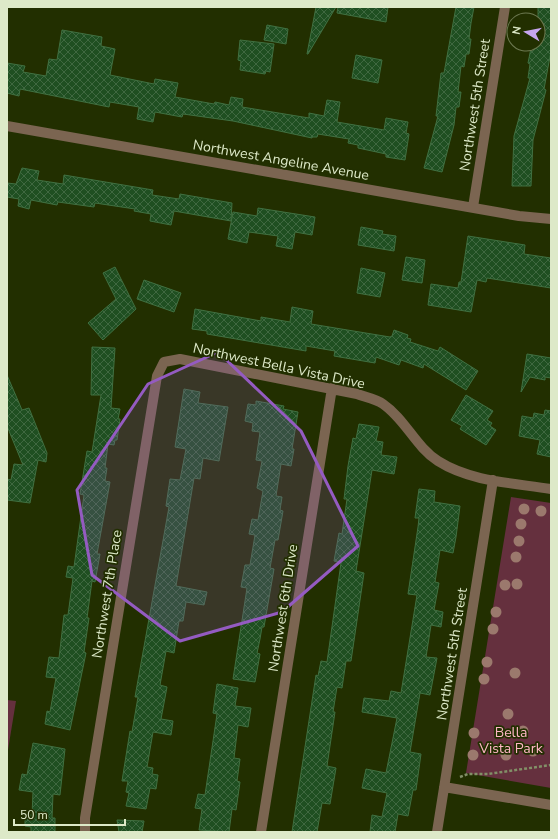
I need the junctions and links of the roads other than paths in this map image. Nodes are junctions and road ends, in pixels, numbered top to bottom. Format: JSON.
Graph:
{"nodes":[{"id":1,"x":505,"y":7,"type":"edge"},
{"id":2,"x":7,"y":126,"type":"edge"},
{"id":3,"x":473,"y":207,"type":"junction"},
{"id":4,"x":551,"y":219,"type":"edge"},
{"id":5,"x":164,"y":362,"type":"joint"},
{"id":6,"x":332,"y":388,"type":"junction"},
{"id":7,"x":493,"y":480,"type":"junction"},
{"id":8,"x":551,"y":489,"type":"edge"},
{"id":9,"x":444,"y":787,"type":"junction"},
{"id":10,"x":551,"y":805,"type":"edge"},
{"id":11,"x":84,"y":832,"type":"edge"},
{"id":12,"x":261,"y":832,"type":"edge"},
{"id":13,"x":437,"y":832,"type":"edge"}],
"edges":[{"from":1,"to":3,"type":"street","name":"Northwest 5th Street"},
{"from":2,"to":3,"type":"street","name":"Northwest Angeline Avenue"},
{"from":3,"to":4,"type":"street","name":"Northwest Angeline Avenue"},
{"from":5,"to":6,"type":"street","name":"Northwest Bella Vista Drive"},
{"from":5,"to":11,"type":"street","name":"Northwest 7th Place"},
{"from":6,"to":7,"type":"street","name":"Northwest Bella Vista Drive"},
{"from":6,"to":12,"type":"street","name":"Northwest 6th Drive"},
{"from":7,"to":8,"type":"street","name":"Northwest Bella Vista Drive"},
{"from":7,"to":9,"type":"street","name":"Northwest 5th Street"},
{"from":9,"to":10,"type":"street"},
{"from":9,"to":13,"type":"street","name":"Northwest 5th Street"}]}
